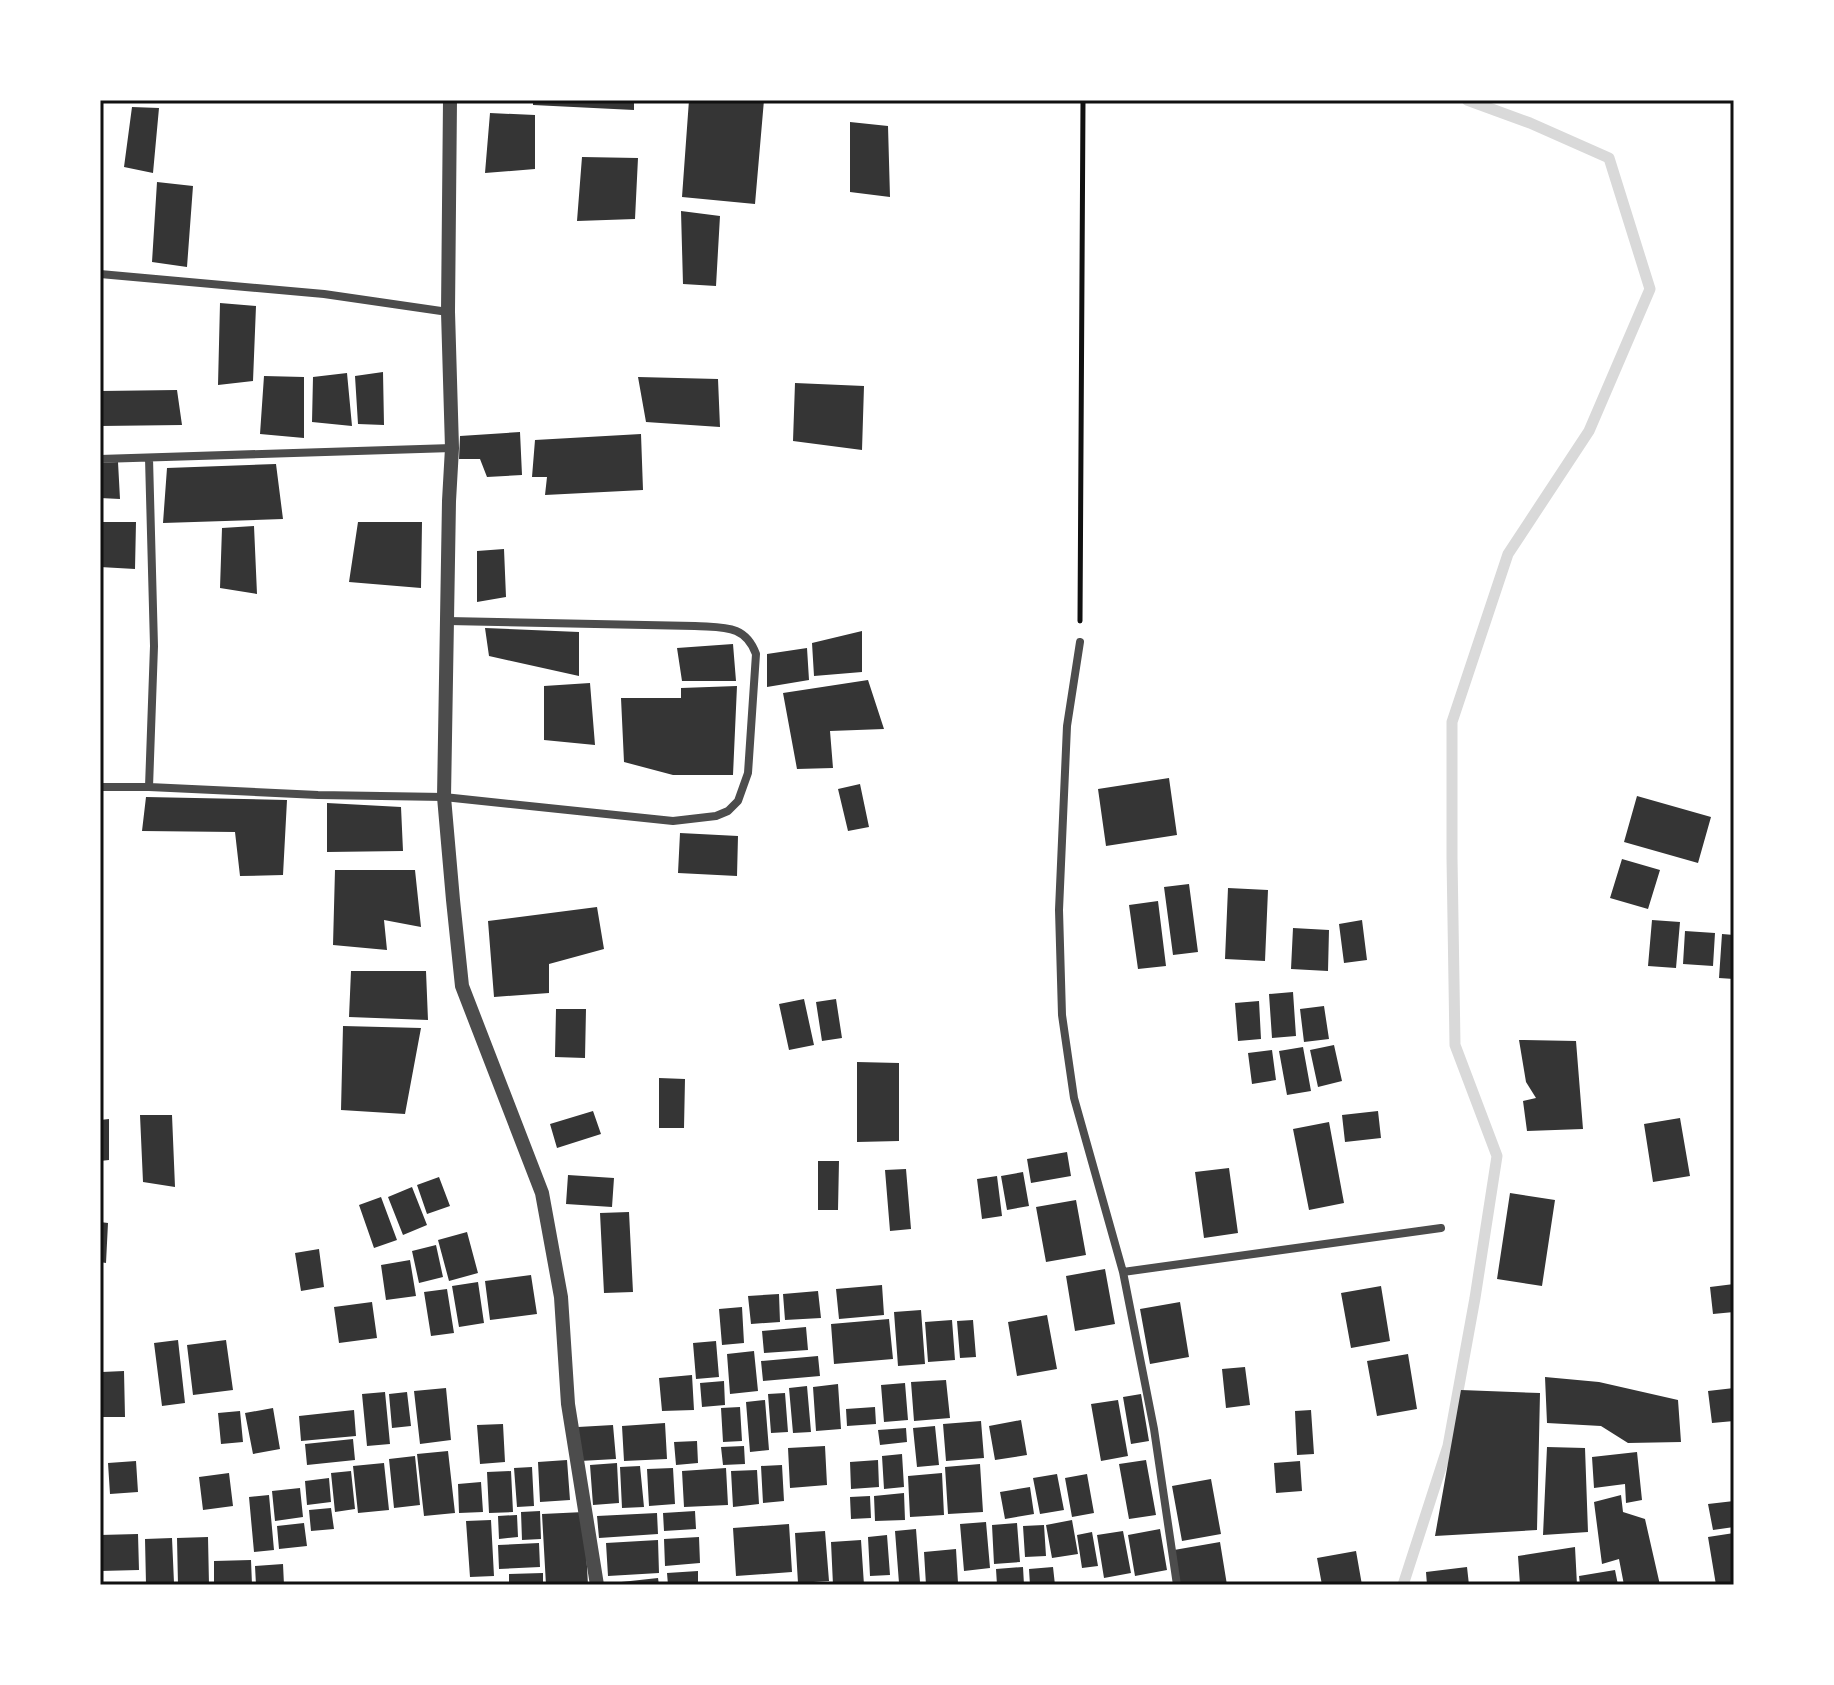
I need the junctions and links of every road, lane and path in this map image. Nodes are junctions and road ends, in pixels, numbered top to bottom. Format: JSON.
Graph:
{"nodes":[{"id":1,"x":450,"y":100,"type":"edge"},
{"id":2,"x":1083,"y":100,"type":"edge"},
{"id":3,"x":100,"y":274,"type":"edge"},
{"id":4,"x":448,"y":312,"type":"junction"},
{"id":5,"x":452,"y":448,"type":"junction"},
{"id":6,"x":149,"y":458,"type":"junction"},
{"id":7,"x":100,"y":459,"type":"edge"},
{"id":8,"x":448,"y":621,"type":"junction"},
{"id":9,"x":1080,"y":642,"type":"joint"},
{"id":10,"x":100,"y":787,"type":"edge"},
{"id":11,"x":149,"y":787,"type":"junction"},
{"id":12,"x":444,"y":797,"type":"junction"},
{"id":13,"x":1441,"y":1228,"type":"dead end"},
{"id":14,"x":1123,"y":1272,"type":"junction"},
{"id":15,"x":597,"y":1585,"type":"edge"},
{"id":16,"x":1177,"y":1585,"type":"edge"}],
"edges":[{"from":1,"to":4,"type":"street"},
{"from":2,"to":9,"type":"path"},
{"from":3,"to":4,"type":"street"},
{"from":4,"to":5,"type":"street"},
{"from":5,"to":6,"type":"street"},
{"from":5,"to":8,"type":"street"},
{"from":6,"to":7,"type":"street"},
{"from":6,"to":11,"type":"street"},
{"from":8,"to":12,"type":"street"},
{"from":8,"to":12,"type":"street"},
{"from":9,"to":14,"type":"street"},
{"from":10,"to":11,"type":"street"},
{"from":11,"to":12,"type":"street"},
{"from":12,"to":15,"type":"street"},
{"from":13,"to":14,"type":"street"},
{"from":14,"to":16,"type":"street"}]}
